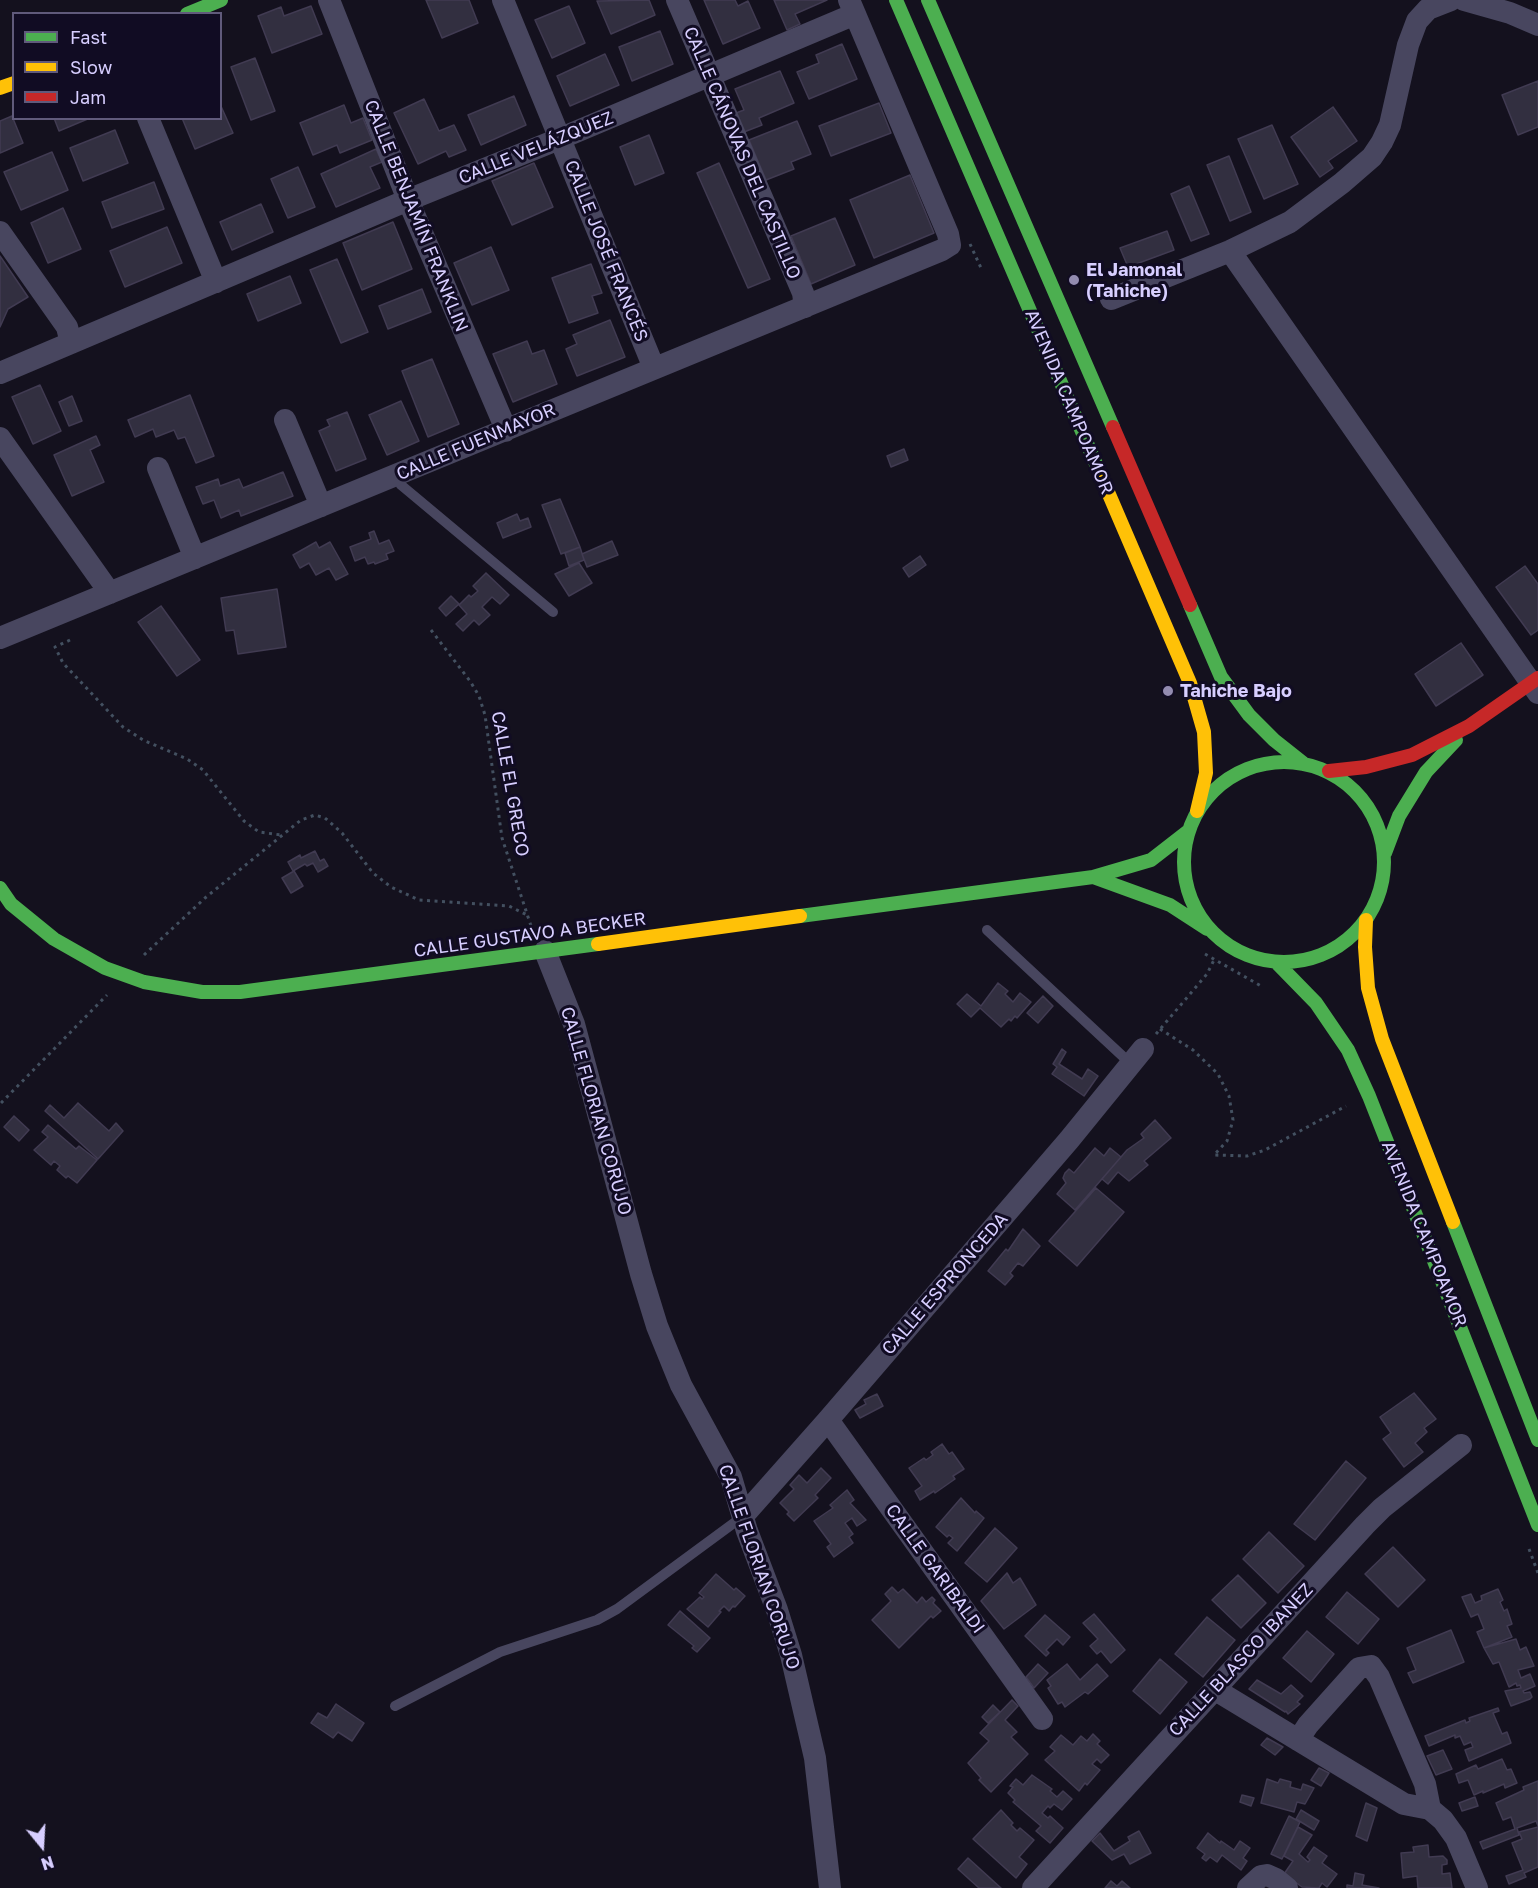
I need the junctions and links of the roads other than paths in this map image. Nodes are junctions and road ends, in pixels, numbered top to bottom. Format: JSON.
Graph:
{"nodes":[{"id":1,"x":221,"y":0,"type":"edge"},
{"id":2,"x":329,"y":0,"type":"edge"},
{"id":3,"x":503,"y":0,"type":"edge"},
{"id":4,"x":677,"y":0,"type":"edge"},
{"id":5,"x":896,"y":0,"type":"edge"},
{"id":6,"x":928,"y":0,"type":"edge"},
{"id":7,"x":1451,"y":0,"type":"edge"},
{"id":8,"x":1464,"y":0,"type":"edge"},
{"id":9,"x":852,"y":7,"type":"edge"},
{"id":10,"x":192,"y":12,"type":"edge"},
{"id":11,"x":1538,"y":25,"type":"edge"},
{"id":12,"x":709,"y":76,"type":"junction"},
{"id":13,"x":148,"y":120,"type":"edge"},
{"id":14,"x":559,"y":139,"type":"junction"},
{"id":15,"x":960,"y":184,"type":"dead end"},
{"id":16,"x":408,"y":201,"type":"junction"},
{"id":17,"x":992,"y":224,"type":"junction"},
{"id":18,"x":0,"y":232,"type":"edge"},
{"id":19,"x":1230,"y":251,"type":"junction"},
{"id":20,"x":216,"y":282,"type":"junction"},
{"id":21,"x":1111,"y":299,"type":"dead end"},
{"id":22,"x":805,"y":307,"type":"junction"},
{"id":23,"x":71,"y":343,"type":"junction"},
{"id":24,"x":654,"y":368,"type":"junction"},
{"id":25,"x":0,"y":373,"type":"edge"},
{"id":26,"x":285,"y":420,"type":"dead end"},
{"id":27,"x":505,"y":430,"type":"junction"},
{"id":28,"x":0,"y":438,"type":"edge"},
{"id":29,"x":158,"y":468,"type":"dead end"},
{"id":30,"x":396,"y":476,"type":"junction"},
{"id":31,"x":321,"y":506,"type":"junction"},
{"id":32,"x":195,"y":558,"type":"junction"},
{"id":33,"x":110,"y":593,"type":"junction"},
{"id":34,"x":553,"y":612,"type":"dead end"},
{"id":35,"x":0,"y":638,"type":"edge"},
{"id":36,"x":1536,"y":685,"type":"edge"},
{"id":37,"x":1469,"y":726,"type":"junction"},
{"id":38,"x":1303,"y":763,"type":"junction"},
{"id":39,"x":1329,"y":771,"type":"junction"},
{"id":40,"x":1197,"y":811,"type":"junction"},
{"id":41,"x":1187,"y":832,"type":"junction"},
{"id":42,"x":1385,"y":853,"type":"junction"},
{"id":43,"x":1093,"y":877,"type":"junction"},
{"id":44,"x":0,"y":888,"type":"edge"},
{"id":45,"x":1366,"y":920,"type":"junction"},
{"id":46,"x":1207,"y":928,"type":"junction"},
{"id":47,"x":987,"y":930,"type":"dead end"},
{"id":48,"x":545,"y":951,"type":"junction"},
{"id":49,"x":1277,"y":963,"type":"junction"},
{"id":50,"x":1137,"y":1057,"type":"joint"},
{"id":51,"x":828,"y":1420,"type":"junction"},
{"id":52,"x":1538,"y":1440,"type":"edge"},
{"id":53,"x":1461,"y":1445,"type":"dead end"},
{"id":54,"x":743,"y":1516,"type":"junction"},
{"id":55,"x":1538,"y":1525,"type":"edge"},
{"id":56,"x":1214,"y":1689,"type":"junction"},
{"id":57,"x":395,"y":1706,"type":"dead end"},
{"id":58,"x":1042,"y":1719,"type":"dead end"},
{"id":59,"x":1298,"y":1740,"type":"junction"},
{"id":60,"x":1430,"y":1809,"type":"junction"},
{"id":61,"x":1039,"y":1886,"type":"edge"},
{"id":62,"x":830,"y":1888,"type":"edge"},
{"id":63,"x":1248,"y":1888,"type":"edge"},
{"id":64,"x":1287,"y":1888,"type":"edge"},
{"id":65,"x":1477,"y":1888,"type":"edge"}],
"edges":[{"from":1,"to":10,"type":"main road"},
{"from":2,"to":16,"type":"street","name":"CALLE BENJAMÍN FRANKLIN"},
{"from":3,"to":14,"type":"street","name":"CALLE JOSÉ FRANCÉS"},
{"from":4,"to":12,"type":"street","name":"CALLE CÁNOVAS DEL CASTILLO"},
{"from":5,"to":17,"type":"main road","name":"AVENIDA CAMPOAMOR"},
{"from":6,"to":38,"type":"main road","name":"AVENIDA CAMPOAMOR"},
{"from":7,"to":19,"type":"street"},
{"from":8,"to":11,"type":"street"},
{"from":9,"to":12,"type":"street","name":"CALLE VELÁZQUEZ"},
{"from":9,"to":22,"type":"street","name":"CALLE FUENMAYOR"},
{"from":12,"to":14,"type":"street","name":"CALLE VELÁZQUEZ"},
{"from":12,"to":22,"type":"street","name":"CALLE CÁNOVAS DEL CASTILLO"},
{"from":13,"to":20,"type":"street"},
{"from":14,"to":16,"type":"street","name":"CALLE VELÁZQUEZ"},
{"from":14,"to":24,"type":"street","name":"CALLE JOSÉ FRANCÉS"},
{"from":15,"to":17,"type":"main road"},
{"from":16,"to":20,"type":"street","name":"CALLE VELÁZQUEZ"},
{"from":16,"to":27,"type":"street","name":"CALLE BENJAMÍN FRANKLIN"},
{"from":17,"to":40,"type":"main road","name":"AVENIDA CAMPOAMOR"},
{"from":18,"to":23,"type":"street"},
{"from":19,"to":21,"type":"street"},
{"from":19,"to":36,"type":"street"},
{"from":20,"to":23,"type":"street","name":"CALLE VELÁZQUEZ"},
{"from":22,"to":24,"type":"street","name":"CALLE FUENMAYOR"},
{"from":23,"to":25,"type":"street","name":"CALLE VELÁZQUEZ"},
{"from":24,"to":27,"type":"street","name":"CALLE FUENMAYOR"},
{"from":26,"to":31,"type":"street"},
{"from":27,"to":30,"type":"street","name":"CALLE FUENMAYOR"},
{"from":28,"to":33,"type":"street"},
{"from":29,"to":32,"type":"street"},
{"from":30,"to":31,"type":"street","name":"CALLE FUENMAYOR"},
{"from":30,"to":34,"type":"lane"},
{"from":31,"to":32,"type":"street","name":"CALLE FUENMAYOR"},
{"from":32,"to":33,"type":"street","name":"CALLE FUENMAYOR"},
{"from":33,"to":35,"type":"street","name":"CALLE FUENMAYOR"},
{"from":36,"to":37,"type":"main road"},
{"from":37,"to":39,"type":"main road"},
{"from":37,"to":42,"type":"main road"},
{"from":38,"to":39,"type":"main road"},
{"from":38,"to":40,"type":"main road"},
{"from":39,"to":42,"type":"main road"},
{"from":40,"to":41,"type":"main road"},
{"from":41,"to":43,"type":"main road","name":"CALLE GUSTAVO A BECKER"},
{"from":41,"to":46,"type":"main road"},
{"from":42,"to":45,"type":"main road"},
{"from":43,"to":46,"type":"main road","name":"CALLE GUSTAVO A BECKER"},
{"from":43,"to":48,"type":"main road","name":"CALLE GUSTAVO A BECKER"},
{"from":44,"to":48,"type":"main road","name":"CALLE GUSTAVO A BECKER"},
{"from":45,"to":49,"type":"main road"},
{"from":45,"to":52,"type":"main road","name":"AVENIDA CAMPOAMOR"},
{"from":46,"to":49,"type":"main road"},
{"from":47,"to":50,"type":"lane"},
{"from":48,"to":54,"type":"street","name":"CALLE FLORIAN CORUJO"},
{"from":49,"to":55,"type":"main road","name":"AVENIDA CAMPOAMOR"},
{"from":50,"to":51,"type":"street","name":"CALLE ESPRONCEDA"},
{"from":51,"to":54,"type":"street","name":"CALLE ESPRONCEDA"},
{"from":51,"to":58,"type":"street","name":"CALLE GARIBALDI"},
{"from":53,"to":56,"type":"street","name":"CALLE BLASCO IBANEZ"},
{"from":54,"to":57,"type":"lane"},
{"from":54,"to":62,"type":"street","name":"CALLE FLORIAN CORUJO"},
{"from":56,"to":59,"type":"street"},
{"from":56,"to":61,"type":"street","name":"CALLE BLASCO IBANEZ"},
{"from":59,"to":60,"type":"street"},
{"from":59,"to":60,"type":"street"},
{"from":60,"to":65,"type":"street"},
{"from":63,"to":64,"type":"street"}]}
